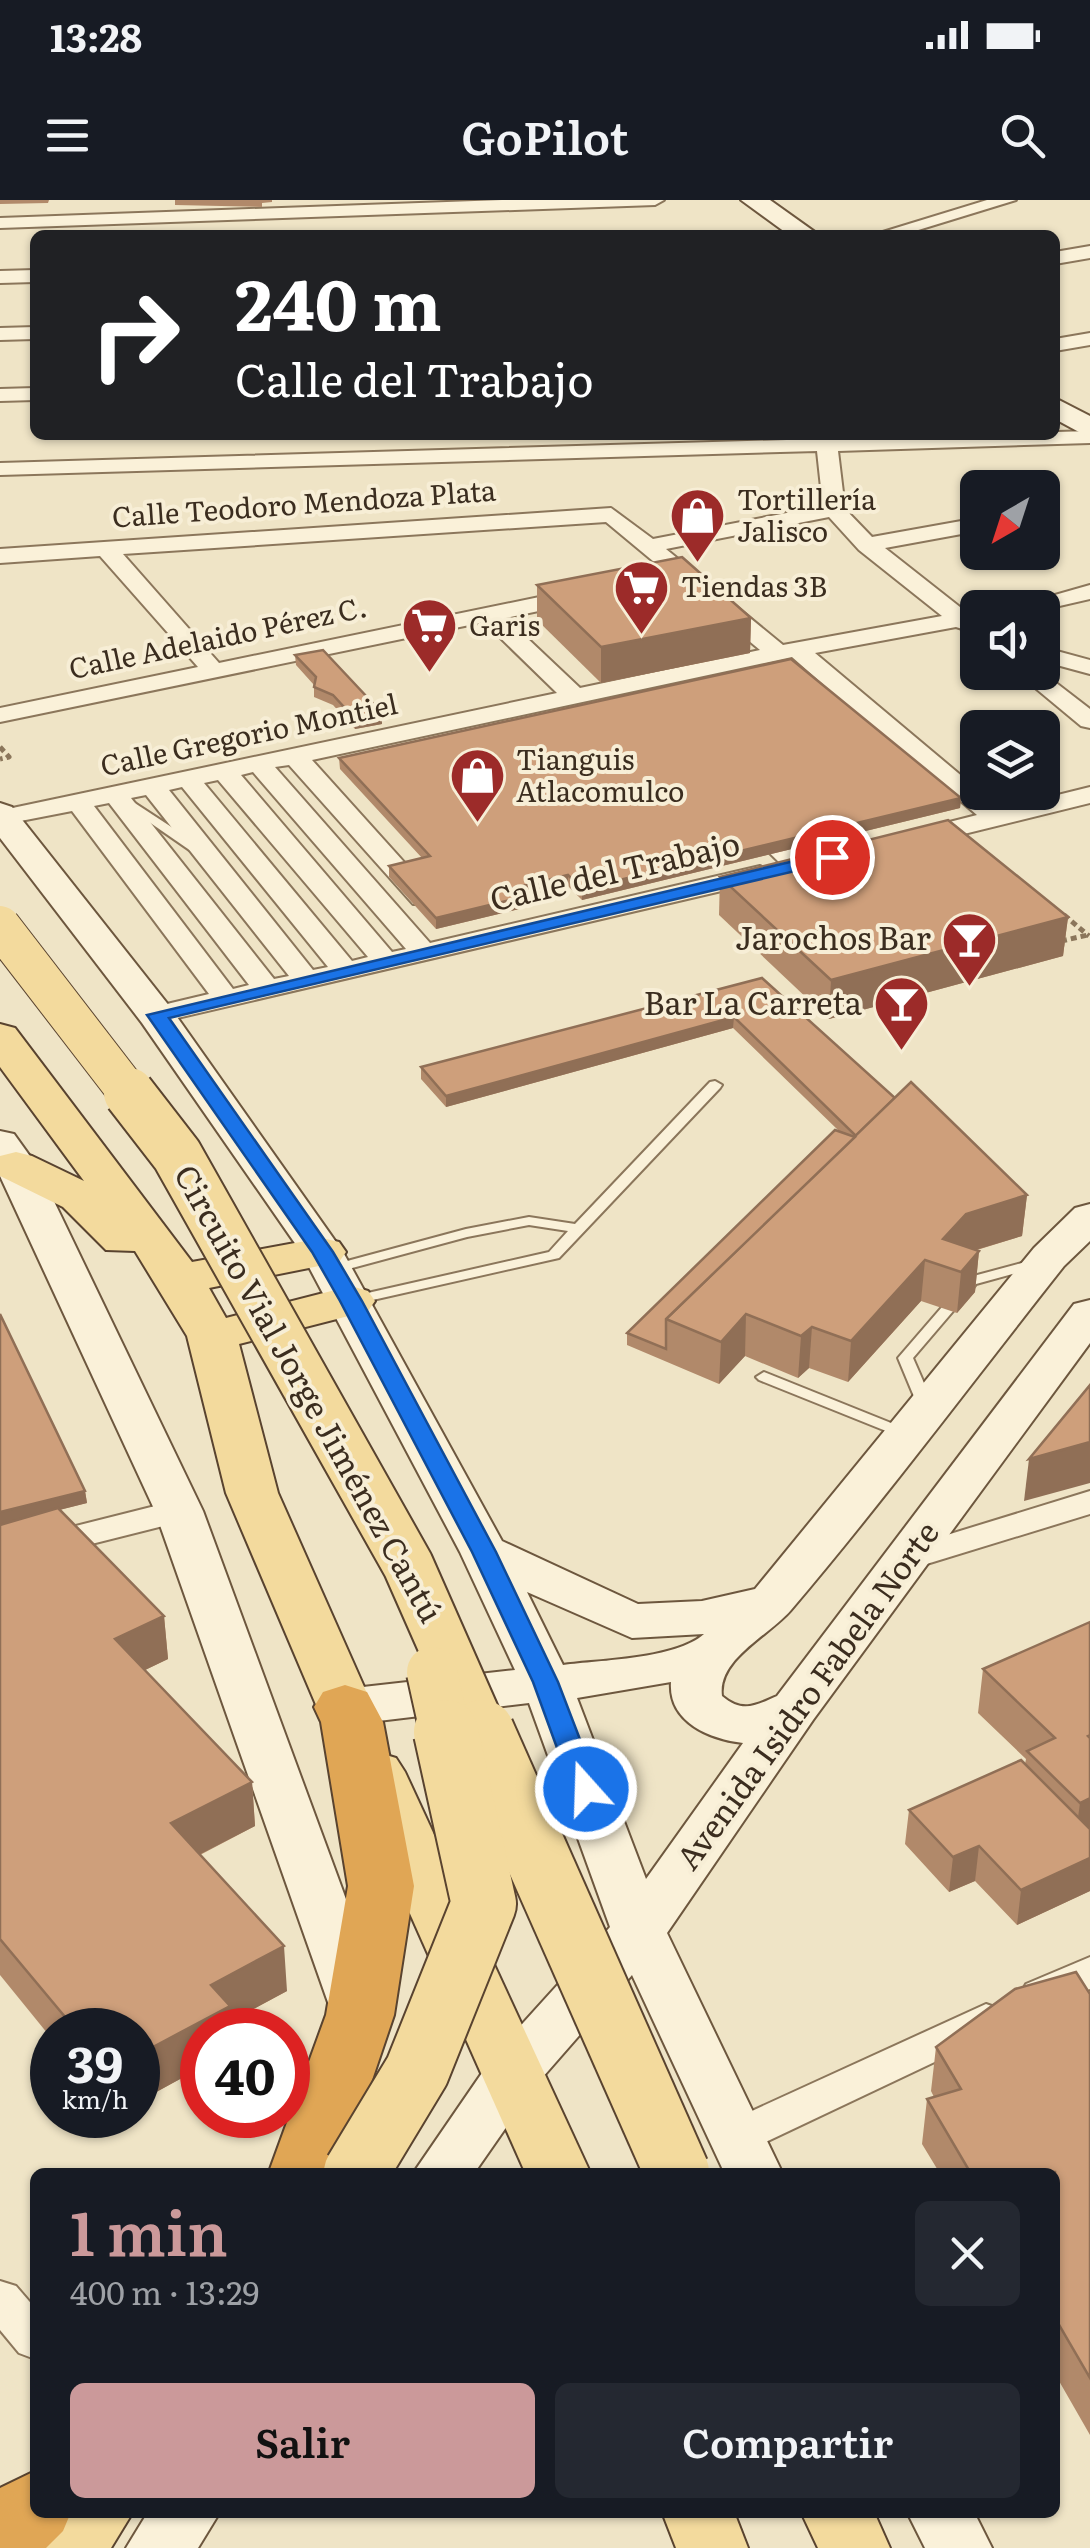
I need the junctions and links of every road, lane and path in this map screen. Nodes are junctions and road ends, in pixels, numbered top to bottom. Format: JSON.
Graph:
{"nodes":[{"id":1,"x":99,"y":200,"type":"edge"},
{"id":2,"x":655,"y":200,"type":"edge"},
{"id":3,"x":753,"y":200,"type":"edge"},
{"id":4,"x":1007,"y":200,"type":"edge"},
{"id":5,"x":353,"y":206,"type":"edge"},
{"id":6,"x":0,"y":222,"type":"edge"},
{"id":7,"x":97,"y":228,"type":"edge"},
{"id":8,"x":798,"y":230,"type":"edge"},
{"id":9,"x":900,"y":230,"type":"edge"},
{"id":10,"x":1090,"y":252,"type":"edge"},
{"id":11,"x":1060,"y":257,"type":"edge"},
{"id":12,"x":0,"y":276,"type":"edge"},
{"id":13,"x":30,"y":276,"type":"edge"},
{"id":14,"x":30,"y":333,"type":"edge"},
{"id":15,"x":0,"y":334,"type":"edge"},
{"id":16,"x":1087,"y":341,"type":"edge"},
{"id":17,"x":1060,"y":344,"type":"edge"},
{"id":18,"x":30,"y":394,"type":"edge"},
{"id":19,"x":0,"y":396,"type":"edge"},
{"id":20,"x":1060,"y":410,"type":"edge"},
{"id":21,"x":1090,"y":433,"type":"edge"},
{"id":22,"x":1060,"y":434,"type":"edge"},
{"id":23,"x":368,"y":440,"type":"edge"},
{"id":24,"x":885,"y":440,"type":"edge"},
{"id":25,"x":827,"y":442,"type":"junction"},
{"id":26,"x":368,"y":458,"type":"junction"},
{"id":27,"x":0,"y":469,"type":"edge"},
{"id":28,"x":834,"y":510,"type":"junction"},
{"id":29,"x":960,"y":527,"type":"edge"},
{"id":30,"x":867,"y":545,"type":"junction"},
{"id":31,"x":104,"y":546,"type":"junction"},
{"id":32,"x":649,"y":546,"type":"junction"},
{"id":33,"x":0,"y":556,"type":"edge"},
{"id":34,"x":684,"y":575,"type":"junction"},
{"id":35,"x":645,"y":583,"type":"edge"},
{"id":36,"x":606,"y":590,"type":"edge"},
{"id":37,"x":1090,"y":592,"type":"edge"},
{"id":38,"x":1060,"y":599,"type":"edge"},
{"id":39,"x":960,"y":613,"type":"edge"},
{"id":40,"x":489,"y":614,"type":"junction"},
{"id":41,"x":960,"y":624,"type":"edge"},
{"id":42,"x":1060,"y":659,"type":"edge"},
{"id":43,"x":773,"y":662,"type":"junction"},
{"id":44,"x":1090,"y":667,"type":"edge"},
{"id":45,"x":211,"y":668,"type":"junction"},
{"id":46,"x":1051,"y":690,"type":"edge"},
{"id":47,"x":574,"y":708,"type":"junction"},
{"id":48,"x":866,"y":708,"type":"junction"},
{"id":49,"x":0,"y":715,"type":"edge"},
{"id":50,"x":839,"y":715,"type":"junction"},
{"id":51,"x":1090,"y":721,"type":"edge"},
{"id":52,"x":458,"y":735,"type":"junction"},
{"id":53,"x":503,"y":740,"type":"edge"},
{"id":54,"x":295,"y":756,"type":"junction"},
{"id":55,"x":924,"y":758,"type":"junction"},
{"id":56,"x":341,"y":760,"type":"junction"},
{"id":57,"x":848,"y":763,"type":"junction"},
{"id":58,"x":260,"y":764,"type":"junction"},
{"id":59,"x":896,"y":764,"type":"junction"},
{"id":60,"x":224,"y":771,"type":"junction"},
{"id":61,"x":188,"y":779,"type":"junction"},
{"id":62,"x":152,"y":786,"type":"junction"},
{"id":63,"x":797,"y":786,"type":"edge"},
{"id":64,"x":115,"y":794,"type":"junction"},
{"id":65,"x":764,"y":794,"type":"junction"},
{"id":66,"x":889,"y":794,"type":"edge"},
{"id":67,"x":1090,"y":795,"type":"edge"},
{"id":68,"x":78,"y":802,"type":"junction"},
{"id":69,"x":973,"y":814,"type":"junction"},
{"id":70,"x":2,"y":816,"type":"edge"},
{"id":71,"x":354,"y":822,"type":"junction"},
{"id":72,"x":318,"y":830,"type":"junction"},
{"id":73,"x":282,"y":839,"type":"junction"},
{"id":74,"x":244,"y":847,"type":"junction"},
{"id":75,"x":823,"y":849,"type":"junction"},
{"id":76,"x":207,"y":856,"type":"junction"},
{"id":77,"x":789,"y":857,"type":"junction"},
{"id":78,"x":169,"y":864,"type":"junction"},
{"id":79,"x":131,"y":872,"type":"junction"},
{"id":80,"x":402,"y":876,"type":"junction"},
{"id":81,"x":364,"y":884,"type":"junction"},
{"id":82,"x":560,"y":888,"type":"edge"},
{"id":83,"x":327,"y":892,"type":"junction"},
{"id":84,"x":613,"y":898,"type":"junction"},
{"id":85,"x":288,"y":901,"type":"junction"},
{"id":86,"x":250,"y":910,"type":"junction"},
{"id":87,"x":584,"y":914,"type":"junction"},
{"id":88,"x":1062,"y":914,"type":"edge"},
{"id":89,"x":212,"y":918,"type":"junction"},
{"id":90,"x":487,"y":921,"type":"junction"},
{"id":91,"x":0,"y":926,"type":"edge"},
{"id":92,"x":173,"y":927,"type":"junction"},
{"id":93,"x":1049,"y":931,"type":"edge"},
{"id":94,"x":1089,"y":936,"type":"edge"},
{"id":95,"x":463,"y":944,"type":"junction"},
{"id":96,"x":424,"y":953,"type":"junction"},
{"id":97,"x":386,"y":962,"type":"junction"},
{"id":98,"x":346,"y":971,"type":"junction"},
{"id":99,"x":307,"y":980,"type":"junction"},
{"id":100,"x":267,"y":990,"type":"junction"},
{"id":101,"x":227,"y":999,"type":"junction"},
{"id":102,"x":156,"y":1015,"type":"junction"},
{"id":103,"x":0,"y":1037,"type":"edge"},
{"id":104,"x":715,"y":1085,"type":"dead end"},
{"id":105,"x":8,"y":1154,"type":"edge"},
{"id":106,"x":1090,"y":1216,"type":"edge"},
{"id":107,"x":574,"y":1228,"type":"junction"},
{"id":108,"x":1046,"y":1260,"type":"junction"},
{"id":109,"x":334,"y":1274,"type":"junction"},
{"id":110,"x":180,"y":1279,"type":"junction"},
{"id":111,"x":965,"y":1289,"type":"edge"},
{"id":112,"x":947,"y":1310,"type":"dead end"},
{"id":113,"x":1090,"y":1313,"type":"edge"},
{"id":114,"x":212,"y":1336,"type":"junction"},
{"id":115,"x":764,"y":1377,"type":"dead end"},
{"id":116,"x":917,"y":1421,"type":"junction"},
{"id":117,"x":1090,"y":1502,"type":"edge"},
{"id":118,"x":178,"y":1511,"type":"junction"},
{"id":119,"x":484,"y":1552,"type":"junction"},
{"id":120,"x":0,"y":1556,"type":"edge"},
{"id":121,"x":907,"y":1559,"type":"junction"},
{"id":122,"x":408,"y":1565,"type":"junction"},
{"id":123,"x":771,"y":1602,"type":"junction"},
{"id":124,"x":712,"y":1654,"type":"junction"},
{"id":125,"x":546,"y":1682,"type":"junction"},
{"id":126,"x":795,"y":1708,"type":"junction"},
{"id":127,"x":348,"y":1714,"type":"junction"},
{"id":128,"x":638,"y":1931,"type":"junction"},
{"id":129,"x":1090,"y":1972,"type":"edge"},
{"id":130,"x":360,"y":2015,"type":"junction"},
{"id":131,"x":515,"y":2070,"type":"junction"},
{"id":132,"x":743,"y":2155,"type":"edge"},
{"id":133,"x":306,"y":2168,"type":"edge"},
{"id":134,"x":358,"y":2168,"type":"edge"},
{"id":135,"x":446,"y":2168,"type":"edge"},
{"id":136,"x":556,"y":2168,"type":"edge"},
{"id":137,"x":675,"y":2168,"type":"edge"},
{"id":138,"x":0,"y":2299,"type":"edge"},
{"id":139,"x":30,"y":2334,"type":"edge"},
{"id":140,"x":30,"y":2511,"type":"edge"},
{"id":141,"x":91,"y":2518,"type":"edge"},
{"id":142,"x":183,"y":2518,"type":"edge"},
{"id":143,"x":700,"y":2518,"type":"edge"},
{"id":144,"x":841,"y":2518,"type":"edge"},
{"id":145,"x":942,"y":2518,"type":"edge"},
{"id":146,"x":0,"y":2541,"type":"edge"},
{"id":147,"x":67,"y":2548,"type":"edge"},
{"id":148,"x":158,"y":2548,"type":"edge"},
{"id":149,"x":712,"y":2548,"type":"edge"},
{"id":150,"x":854,"y":2548,"type":"edge"},
{"id":151,"x":958,"y":2548,"type":"edge"}],
"edges":[{"from":1,"to":7,"type":"street"},
{"from":2,"to":5,"type":"street"},
{"from":3,"to":8,"type":"street"},
{"from":4,"to":9,"type":"street"},
{"from":5,"to":7,"type":"street"},
{"from":6,"to":7,"type":"street"},
{"from":10,"to":11,"type":"street"},
{"from":12,"to":13,"type":"street"},
{"from":14,"to":15,"type":"street"},
{"from":16,"to":17,"type":"street"},
{"from":18,"to":19,"type":"street"},
{"from":20,"to":21,"type":"street"},
{"from":21,"to":22,"type":"street"},
{"from":23,"to":26,"type":"street"},
{"from":24,"to":25,"type":"street"},
{"from":25,"to":26,"type":"street"},
{"from":25,"to":28,"type":"street"},
{"from":26,"to":27,"type":"street"},
{"from":28,"to":30,"type":"street"},
{"from":28,"to":32,"type":"street"},
{"from":29,"to":30,"type":"street"},
{"from":30,"to":39,"type":"street"},
{"from":31,"to":32,"type":"street","name":"Calle Teodoro Mendoza Plata"},
{"from":31,"to":33,"type":"street","name":"Calle Teodoro Mendoza Plata"},
{"from":31,"to":45,"type":"street"},
{"from":32,"to":34,"type":"street"},
{"from":34,"to":35,"type":"street"},
{"from":34,"to":43,"type":"street"},
{"from":36,"to":40,"type":"street","name":"Calle Adelaido Pérez C."},
{"from":37,"to":38,"type":"street"},
{"from":40,"to":45,"type":"street","name":"Calle Adelaido Pérez C."},
{"from":40,"to":47,"type":"street"},
{"from":41,"to":43,"type":"street","name":"Calle Gregorio Montiel"},
{"from":42,"to":44,"type":"street"},
{"from":43,"to":47,"type":"street","name":"Calle Gregorio Montiel"},
{"from":43,"to":48,"type":"street"},
{"from":43,"to":50,"type":"street"},
{"from":45,"to":49,"type":"street","name":"Calle Adelaido Pérez C."},
{"from":46,"to":51,"type":"street"},
{"from":47,"to":52,"type":"street","name":"Calle Gregorio Montiel"},
{"from":48,"to":50,"type":"street"},
{"from":48,"to":55,"type":"street"},
{"from":50,"to":57,"type":"street"},
{"from":50,"to":59,"type":"street"},
{"from":52,"to":53,"type":"street"},
{"from":52,"to":56,"type":"street","name":"Calle Gregorio Montiel"},
{"from":52,"to":56,"type":"street"},
{"from":54,"to":56,"type":"street","name":"Calle Gregorio Montiel"},
{"from":54,"to":58,"type":"street","name":"Calle Gregorio Montiel"},
{"from":54,"to":71,"type":"street"},
{"from":55,"to":59,"type":"street"},
{"from":55,"to":69,"type":"street"},
{"from":57,"to":59,"type":"street"},
{"from":57,"to":66,"type":"street"},
{"from":58,"to":60,"type":"street","name":"Calle Gregorio Montiel"},
{"from":58,"to":72,"type":"street"},
{"from":59,"to":69,"type":"street"},
{"from":60,"to":61,"type":"street","name":"Calle Gregorio Montiel"},
{"from":60,"to":73,"type":"street"},
{"from":61,"to":62,"type":"street","name":"Calle Gregorio Montiel"},
{"from":61,"to":74,"type":"street"},
{"from":62,"to":64,"type":"street","name":"Calle Gregorio Montiel"},
{"from":62,"to":76,"type":"street"},
{"from":63,"to":65,"type":"street"},
{"from":64,"to":68,"type":"street","name":"Calle Gregorio Montiel"},
{"from":64,"to":76,"type":"lane"},
{"from":64,"to":78,"type":"street"},
{"from":64,"to":100,"type":"lane"},
{"from":65,"to":75,"type":"street"},
{"from":65,"to":77,"type":"street"},
{"from":67,"to":69,"type":"street","name":"Calle del Trabajo"},
{"from":68,"to":70,"type":"street","name":"Calle Gregorio Montiel"},
{"from":68,"to":79,"type":"street"},
{"from":69,"to":75,"type":"street","name":"Calle del Trabajo"},
{"from":70,"to":102,"type":"street","name":"Circuito Vial Jorge Jiménez Cantú"},
{"from":71,"to":72,"type":"street"},
{"from":71,"to":80,"type":"street"},
{"from":72,"to":73,"type":"street"},
{"from":72,"to":81,"type":"street"},
{"from":73,"to":74,"type":"street"},
{"from":73,"to":83,"type":"street"},
{"from":74,"to":76,"type":"street"},
{"from":74,"to":85,"type":"street"},
{"from":75,"to":77,"type":"street","name":"Calle del Trabajo"},
{"from":76,"to":78,"type":"street"},
{"from":76,"to":86,"type":"street"},
{"from":77,"to":84,"type":"street","name":"Calle del Trabajo"},
{"from":78,"to":79,"type":"street"},
{"from":78,"to":89,"type":"street"},
{"from":79,"to":92,"type":"street"},
{"from":80,"to":81,"type":"street"},
{"from":80,"to":95,"type":"street"},
{"from":81,"to":83,"type":"street"},
{"from":81,"to":96,"type":"street"},
{"from":82,"to":87,"type":"street"},
{"from":83,"to":85,"type":"street"},
{"from":83,"to":97,"type":"street"},
{"from":84,"to":87,"type":"street","name":"Calle del Trabajo"},
{"from":84,"to":90,"type":"street"},
{"from":85,"to":86,"type":"street"},
{"from":85,"to":98,"type":"street"},
{"from":86,"to":89,"type":"street"},
{"from":86,"to":99,"type":"street"},
{"from":87,"to":90,"type":"street","name":"Calle del Trabajo"},
{"from":88,"to":94,"type":"path"},
{"from":89,"to":92,"type":"street"},
{"from":89,"to":100,"type":"street"},
{"from":90,"to":95,"type":"street","name":"Calle del Trabajo"},
{"from":91,"to":122,"type":"main road","name":"Circuito Vial Jorge Jiménez Cantú","bridge":true},
{"from":92,"to":101,"type":"street"},
{"from":93,"to":94,"type":"path"},
{"from":95,"to":96,"type":"street","name":"Calle del Trabajo"},
{"from":96,"to":97,"type":"street","name":"Calle del Trabajo"},
{"from":97,"to":98,"type":"street","name":"Calle del Trabajo"},
{"from":98,"to":99,"type":"street","name":"Calle del Trabajo"},
{"from":99,"to":100,"type":"street","name":"Calle del Trabajo"},
{"from":100,"to":101,"type":"street","name":"Calle del Trabajo"},
{"from":101,"to":102,"type":"street","name":"Calle del Trabajo"},
{"from":102,"to":109,"type":"street","name":"Circuito Vial Jorge Jiménez Cantú"},
{"from":103,"to":110,"type":"main road","name":"Circuito Vial Jorge Jiménez Cantú"},
{"from":104,"to":107,"type":"lane"},
{"from":105,"to":110,"type":"main road"},
{"from":105,"to":118,"type":"street"},
{"from":106,"to":108,"type":"street"},
{"from":107,"to":109,"type":"lane"},
{"from":107,"to":109,"type":"lane"},
{"from":108,"to":111,"type":"lane"},
{"from":108,"to":116,"type":"street"},
{"from":109,"to":110,"type":"main road"},
{"from":109,"to":114,"type":"main road"},
{"from":109,"to":119,"type":"street","name":"Circuito Vial Jorge Jiménez Cantú"},
{"from":110,"to":114,"type":"main road","name":"Circuito Vial Jorge Jiménez Cantú"},
{"from":112,"to":116,"type":"lane"},
{"from":113,"to":121,"type":"street","name":"Avenida Isidro Fabela Norte"},
{"from":114,"to":127,"type":"main road","name":"Circuito Vial Jorge Jiménez Cantú"},
{"from":115,"to":116,"type":"lane"},
{"from":116,"to":123,"type":"street"},
{"from":117,"to":121,"type":"street"},
{"from":118,"to":120,"type":"street"},
{"from":118,"to":130,"type":"street"},
{"from":119,"to":123,"type":"street"},
{"from":119,"to":125,"type":"street","name":"Circuito Vial Jorge Jiménez Cantú"},
{"from":121,"to":126,"type":"street","name":"Avenida Isidro Fabela Norte"},
{"from":122,"to":134,"type":"main road","bridge":true},
{"from":122,"to":137,"type":"main road","name":"Circuito Vial Jorge Jiménez Cantú","bridge":true},
{"from":123,"to":124,"type":"street"},
{"from":124,"to":125,"type":"street"},
{"from":124,"to":126,"type":"street"},
{"from":125,"to":127,"type":"street"},
{"from":125,"to":128,"type":"street","name":"Circuito Vial Jorge Jiménez Cantú"},
{"from":126,"to":128,"type":"street","name":"Avenida Isidro Fabela Norte"},
{"from":127,"to":130,"type":"highway"},
{"from":127,"to":131,"type":"main road","name":"Circuito Vial Jorge Jiménez Cantú"},
{"from":128,"to":131,"type":"street","name":"Avenida Isidro Fabela Norte"},
{"from":128,"to":132,"type":"street","name":"Circuito Vial Jorge Jiménez Cantú"},
{"from":129,"to":132,"type":"street"},
{"from":130,"to":133,"type":"highway"},
{"from":131,"to":135,"type":"street","name":"Avenida Isidro Fabela Norte"},
{"from":131,"to":136,"type":"main road","name":"Circuito Vial Jorge Jiménez Cantú"},
{"from":138,"to":139,"type":"street"},
{"from":140,"to":146,"type":"highway"},
{"from":141,"to":147,"type":"main road"},
{"from":142,"to":148,"type":"street"},
{"from":143,"to":149,"type":"main road"},
{"from":144,"to":150,"type":"main road"},
{"from":145,"to":151,"type":"street"}]}
